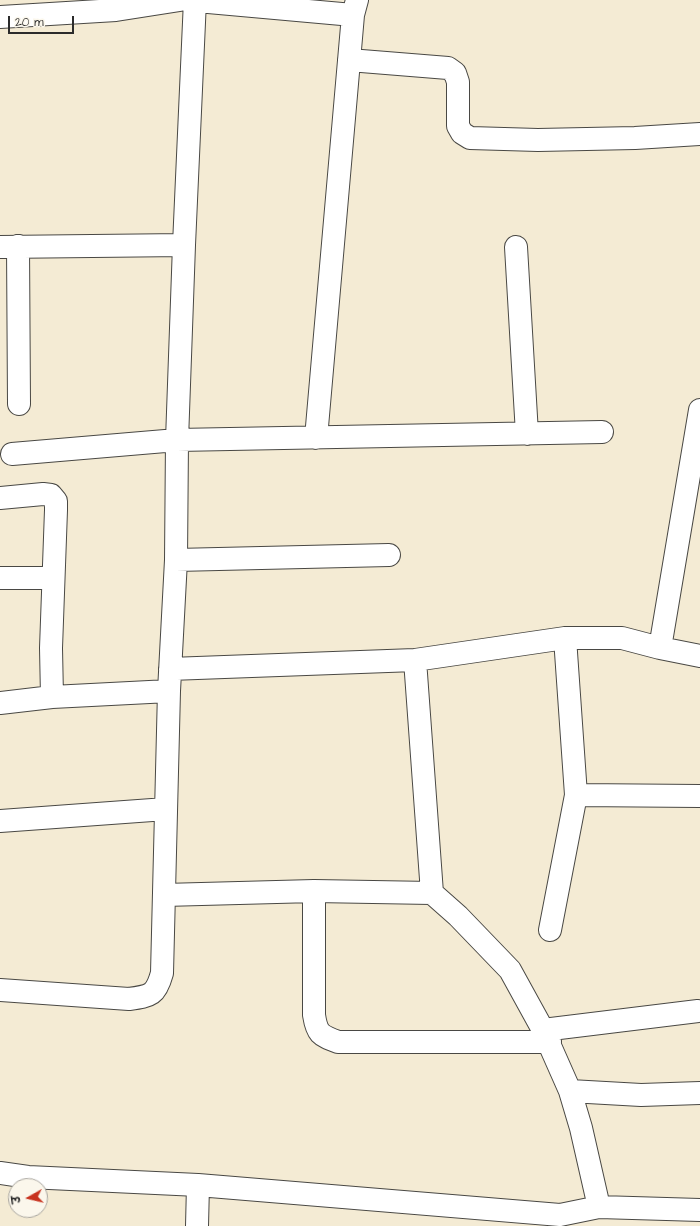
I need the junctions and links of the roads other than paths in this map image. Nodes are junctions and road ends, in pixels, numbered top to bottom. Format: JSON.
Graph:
{"nodes":[{"id":1,"x":180,"y":0,"type":"edge"},
{"id":2,"x":186,"y":0,"type":"edge"},
{"id":3,"x":195,"y":0,"type":"edge"},
{"id":4,"x":116,"y":5,"type":"edge"},
{"id":5,"x":355,"y":7,"type":"edge"},
{"id":6,"x":0,"y":17,"type":"edge"},
{"id":7,"x":349,"y":60,"type":"junction"},
{"id":8,"x":700,"y":134,"type":"edge"},
{"id":9,"x":184,"y":245,"type":"junction"},
{"id":10,"x":9,"y":247,"type":"edge"},
{"id":11,"x":516,"y":247,"type":"dead end"},
{"id":12,"x":19,"y":404,"type":"dead end"},
{"id":13,"x":700,"y":410,"type":"edge"},
{"id":14,"x":602,"y":432,"type":"dead end"},
{"id":15,"x":527,"y":434,"type":"junction"},
{"id":16,"x":316,"y":438,"type":"junction"},
{"id":17,"x":177,"y":440,"type":"junction"},
{"id":18,"x":12,"y":454,"type":"dead end"},
{"id":19,"x":0,"y":498,"type":"edge"},
{"id":20,"x":389,"y":555,"type":"dead end"},
{"id":21,"x":176,"y":560,"type":"junction"},
{"id":22,"x":0,"y":578,"type":"edge"},
{"id":23,"x":53,"y":578,"type":"junction"},
{"id":24,"x":565,"y":638,"type":"junction"},
{"id":25,"x":660,"y":648,"type":"junction"},
{"id":26,"x":700,"y":656,"type":"edge"},
{"id":27,"x":415,"y":660,"type":"junction"},
{"id":28,"x":170,"y":669,"type":"junction"},
{"id":29,"x":169,"y":691,"type":"junction"},
{"id":30,"x":52,"y":696,"type":"junction"},
{"id":31,"x":0,"y":703,"type":"edge"},
{"id":32,"x":576,"y":795,"type":"junction"},
{"id":33,"x":700,"y":796,"type":"edge"},
{"id":34,"x":166,"y":809,"type":"junction"},
{"id":35,"x":0,"y":821,"type":"edge"},
{"id":36,"x":314,"y":891,"type":"junction"},
{"id":37,"x":432,"y":893,"type":"junction"},
{"id":38,"x":164,"y":895,"type":"junction"},
{"id":39,"x":550,"y":930,"type":"dead end"},
{"id":40,"x":0,"y":990,"type":"edge"},
{"id":41,"x":698,"y":1011,"type":"dead end"},
{"id":42,"x":546,"y":1036,"type":"junction"},
{"id":43,"x":570,"y":1091,"type":"junction"},
{"id":44,"x":700,"y":1093,"type":"edge"},
{"id":45,"x":0,"y":1172,"type":"edge"},
{"id":46,"x":198,"y":1185,"type":"junction"},
{"id":47,"x":599,"y":1208,"type":"junction"},
{"id":48,"x":700,"y":1210,"type":"edge"},
{"id":49,"x":559,"y":1221,"type":"edge"},
{"id":50,"x":197,"y":1226,"type":"edge"}],
"edges":[{"from":1,"to":4,"type":"street"},
{"from":2,"to":3,"type":"street"},
{"from":3,"to":5,"type":"street"},
{"from":3,"to":9,"type":"street"},
{"from":4,"to":6,"type":"street"},
{"from":5,"to":7,"type":"street"},
{"from":7,"to":8,"type":"street"},
{"from":7,"to":16,"type":"street"},
{"from":9,"to":10,"type":"street"},
{"from":9,"to":17,"type":"street"},
{"from":10,"to":12,"type":"street"},
{"from":11,"to":15,"type":"street"},
{"from":13,"to":25,"type":"street"},
{"from":14,"to":15,"type":"street"},
{"from":15,"to":16,"type":"street"},
{"from":16,"to":17,"type":"street"},
{"from":17,"to":18,"type":"street"},
{"from":17,"to":21,"type":"street"},
{"from":19,"to":23,"type":"street"},
{"from":20,"to":21,"type":"street"},
{"from":21,"to":28,"type":"street"},
{"from":22,"to":23,"type":"street"},
{"from":23,"to":30,"type":"street"},
{"from":24,"to":25,"type":"street"},
{"from":24,"to":27,"type":"street"},
{"from":24,"to":32,"type":"street"},
{"from":25,"to":26,"type":"street"},
{"from":27,"to":28,"type":"street"},
{"from":27,"to":37,"type":"street"},
{"from":28,"to":29,"type":"street"},
{"from":29,"to":30,"type":"street"},
{"from":29,"to":34,"type":"street"},
{"from":30,"to":31,"type":"street"},
{"from":32,"to":33,"type":"street"},
{"from":32,"to":39,"type":"street"},
{"from":34,"to":35,"type":"street"},
{"from":34,"to":38,"type":"street"},
{"from":36,"to":37,"type":"street"},
{"from":36,"to":38,"type":"street"},
{"from":36,"to":42,"type":"street"},
{"from":37,"to":42,"type":"street"},
{"from":38,"to":40,"type":"street"},
{"from":41,"to":42,"type":"street"},
{"from":42,"to":43,"type":"street"},
{"from":43,"to":44,"type":"street"},
{"from":43,"to":47,"type":"street"},
{"from":45,"to":46,"type":"street"},
{"from":46,"to":49,"type":"street"},
{"from":46,"to":50,"type":"street"},
{"from":47,"to":48,"type":"street"},
{"from":47,"to":49,"type":"street"}]}
